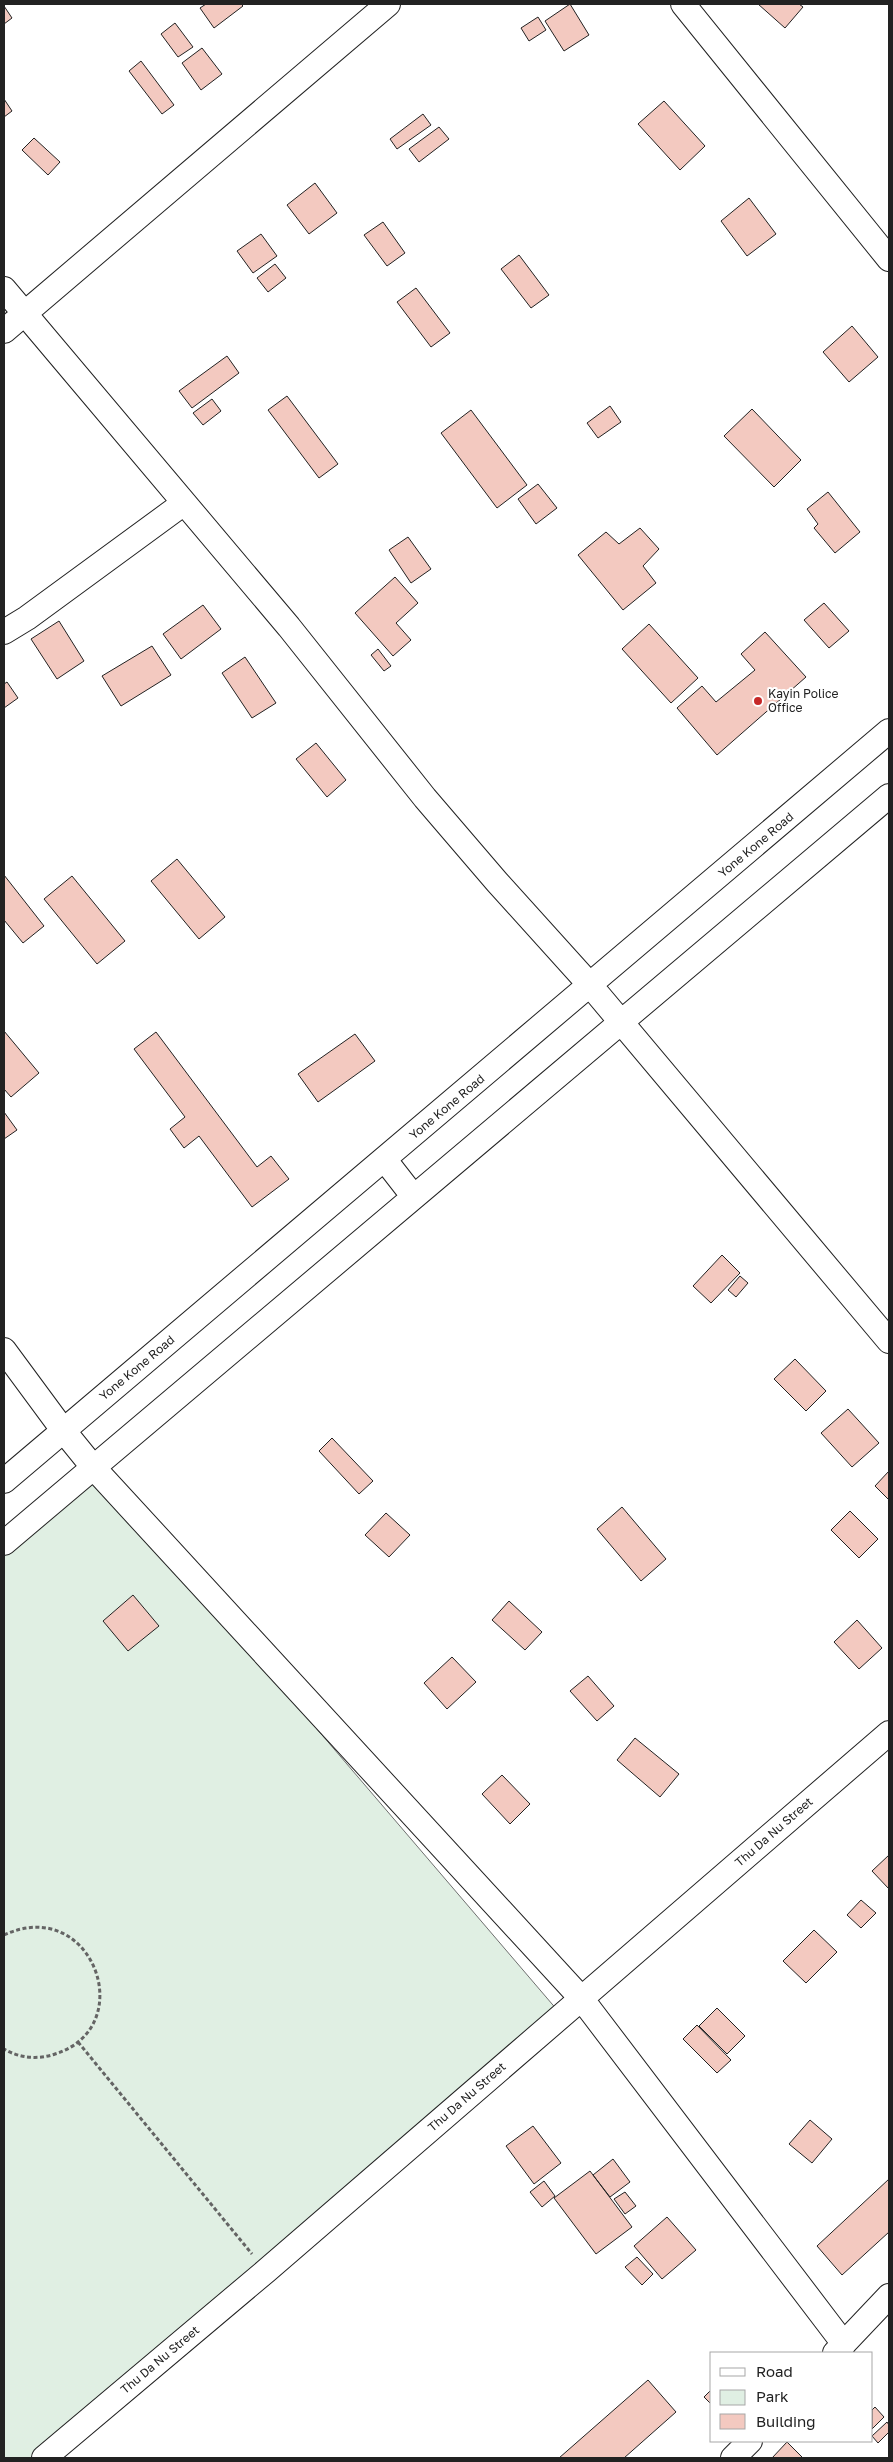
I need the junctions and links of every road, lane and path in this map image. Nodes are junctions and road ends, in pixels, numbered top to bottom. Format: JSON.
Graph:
{"nodes":[{"id":1,"x":388,"y":4,"type":"edge"},
{"id":2,"x":683,"y":4,"type":"edge"},
{"id":3,"x":889,"y":259,"type":"edge"},
{"id":4,"x":4,"y":289,"type":"edge"},
{"id":5,"x":24,"y":314,"type":"junction"},
{"id":6,"x":4,"y":331,"type":"edge"},
{"id":7,"x":184,"y":503,"type":"junction"},
{"id":8,"x":4,"y":632,"type":"edge"},
{"id":9,"x":889,"y":732,"type":"edge"},
{"id":10,"x":889,"y":796,"type":"edge"},
{"id":11,"x":590,"y":985,"type":"junction"},
{"id":12,"x":620,"y":1021,"type":"junction"},
{"id":13,"x":385,"y":1160,"type":"junction"},
{"id":14,"x":413,"y":1196,"type":"junction"},
{"id":15,"x":889,"y":1341,"type":"edge"},
{"id":16,"x":4,"y":1350,"type":"edge"},
{"id":17,"x":11,"y":1375,"type":"edge"},
{"id":18,"x":62,"y":1430,"type":"junction"},
{"id":19,"x":93,"y":1467,"type":"junction"},
{"id":20,"x":4,"y":1481,"type":"edge"},
{"id":21,"x":4,"y":1543,"type":"edge"},
{"id":22,"x":889,"y":1733,"type":"edge"},
{"id":23,"x":4,"y":1935,"type":"edge"},
{"id":24,"x":581,"y":1998,"type":"junction"},
{"id":25,"x":78,"y":2042,"type":"junction"},
{"id":26,"x":4,"y":2049,"type":"edge"},
{"id":27,"x":266,"y":2271,"type":"junction"},
{"id":28,"x":889,"y":2296,"type":"edge"},
{"id":29,"x":840,"y":2349,"type":"edge"},
{"id":30,"x":749,"y":2442,"type":"edge"},
{"id":31,"x":44,"y":2458,"type":"edge"},
{"id":32,"x":733,"y":2458,"type":"edge"}],
"edges":[{"from":1,"to":5,"type":"street"},
{"from":2,"to":3,"type":"street"},
{"from":4,"to":5,"type":"street"},
{"from":5,"to":6,"type":"street"},
{"from":5,"to":7,"type":"street"},
{"from":7,"to":8,"type":"street"},
{"from":7,"to":11,"type":"street"},
{"from":9,"to":11,"type":"street","name":"Yone Kone Road"},
{"from":10,"to":12,"type":"street"},
{"from":11,"to":12,"type":"street"},
{"from":11,"to":13,"type":"street","name":"Yone Kone Road"},
{"from":12,"to":14,"type":"street"},
{"from":12,"to":15,"type":"street"},
{"from":13,"to":14,"type":"street"},
{"from":13,"to":18,"type":"street","name":"Yone Kone Road"},
{"from":14,"to":19,"type":"street"},
{"from":16,"to":17,"type":"street"},
{"from":17,"to":18,"type":"street"},
{"from":18,"to":19,"type":"street"},
{"from":18,"to":20,"type":"street","name":"Yone Kone Road"},
{"from":19,"to":21,"type":"street"},
{"from":19,"to":24,"type":"street"},
{"from":22,"to":24,"type":"street","name":"Thu Da Nu Street"},
{"from":23,"to":25,"type":"path"},
{"from":24,"to":27,"type":"street","name":"Thu Da Nu Street"},
{"from":24,"to":29,"type":"street"},
{"from":25,"to":26,"type":"path"},
{"from":25,"to":27,"type":"path"},
{"from":27,"to":31,"type":"street","name":"Thu Da Nu Street"},
{"from":28,"to":29,"type":"street"},
{"from":30,"to":32,"type":"street"}]}
